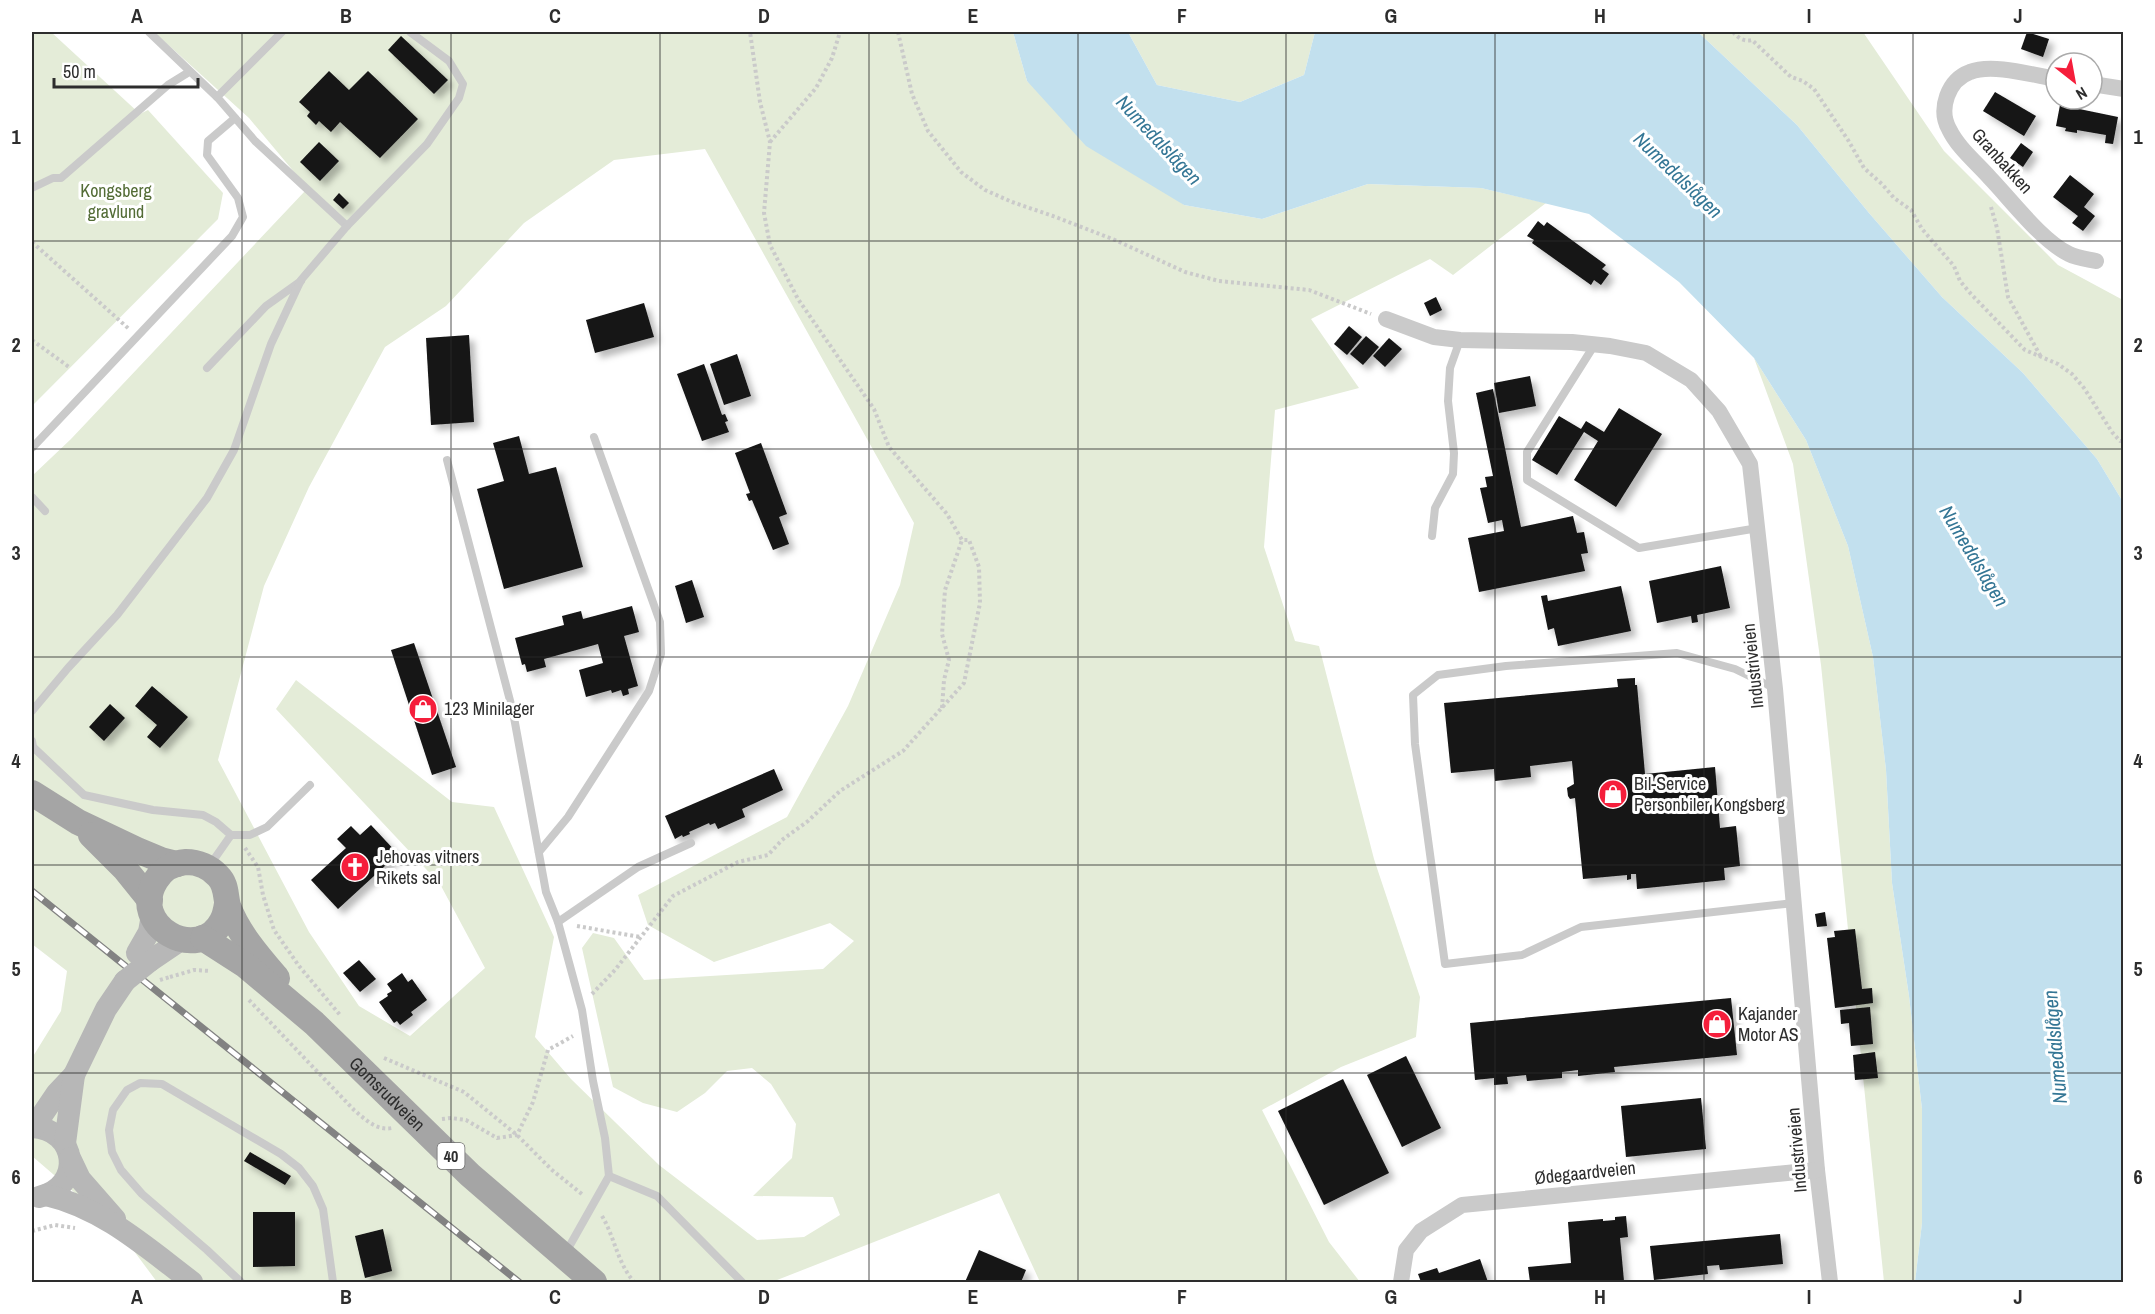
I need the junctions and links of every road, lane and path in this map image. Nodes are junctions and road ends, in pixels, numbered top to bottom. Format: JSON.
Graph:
{"nodes":[{"id":1,"x":149,"y":32,"type":"edge"},
{"id":2,"x":282,"y":32,"type":"edge"},
{"id":3,"x":410,"y":32,"type":"edge"},
{"id":4,"x":750,"y":32,"type":"edge"},
{"id":5,"x":840,"y":32,"type":"edge"},
{"id":6,"x":898,"y":32,"type":"edge"},
{"id":7,"x":1733,"y":32,"type":"edge"},
{"id":8,"x":189,"y":72,"type":"junction"},
{"id":9,"x":2044,"y":77,"type":"edge"},
{"id":10,"x":2104,"y":86,"type":"edge"},
{"id":11,"x":2124,"y":89,"type":"edge"},
{"id":12,"x":217,"y":97,"type":"junction"},
{"id":13,"x":235,"y":118,"type":"junction"},
{"id":14,"x":770,"y":142,"type":"junction"},
{"id":15,"x":1991,"y":179,"type":"junction"},
{"id":16,"x":32,"y":188,"type":"edge"},
{"id":17,"x":347,"y":226,"type":"junction"},
{"id":18,"x":32,"y":242,"type":"edge"},
{"id":19,"x":2096,"y":261,"type":"dead end"},
{"id":20,"x":301,"y":280,"type":"junction"},
{"id":21,"x":1386,"y":319,"type":"joint"},
{"id":22,"x":118,"y":320,"type":"dead end"},
{"id":23,"x":32,"y":340,"type":"edge"},
{"id":24,"x":1461,"y":340,"type":"junction"},
{"id":25,"x":1595,"y":344,"type":"junction"},
{"id":26,"x":2042,"y":357,"type":"junction"},
{"id":27,"x":69,"y":367,"type":"dead end"},
{"id":28,"x":207,"y":368,"type":"dead end"},
{"id":29,"x":594,"y":437,"type":"dead end"},
{"id":30,"x":2124,"y":441,"type":"edge"},
{"id":31,"x":32,"y":448,"type":"edge"},
{"id":32,"x":447,"y":460,"type":"dead end"},
{"id":33,"x":32,"y":497,"type":"edge"},
{"id":34,"x":45,"y":512,"type":"dead end"},
{"id":35,"x":1758,"y":528,"type":"junction"},
{"id":36,"x":1432,"y":536,"type":"dead end"},
{"id":37,"x":962,"y":540,"type":"junction"},
{"id":38,"x":1776,"y":689,"type":"junction"},
{"id":39,"x":942,"y":709,"type":"junction"},
{"id":40,"x":32,"y":711,"type":"edge"},
{"id":41,"x":32,"y":741,"type":"edge"},
{"id":42,"x":310,"y":785,"type":"dead end"},
{"id":43,"x":32,"y":793,"type":"edge"},
{"id":44,"x":78,"y":822,"type":"junction"},
{"id":45,"x":231,"y":835,"type":"junction"},
{"id":46,"x":692,"y":843,"type":"dead end"},
{"id":47,"x":539,"y":852,"type":"junction"},
{"id":48,"x":177,"y":864,"type":"junction"},
{"id":49,"x":208,"y":868,"type":"junction"},
{"id":50,"x":1794,"y":903,"type":"junction"},
{"id":51,"x":227,"y":904,"type":"junction"},
{"id":52,"x":151,"y":907,"type":"junction"},
{"id":53,"x":558,"y":922,"type":"junction"},
{"id":54,"x":641,"y":938,"type":"junction"},
{"id":55,"x":192,"y":939,"type":"junction"},
{"id":56,"x":143,"y":957,"type":"junction"},
{"id":57,"x":217,"y":971,"type":"dead end"},
{"id":58,"x":170,"y":976,"type":"dead end"},
{"id":59,"x":242,"y":993,"type":"dead end"},
{"id":60,"x":582,"y":1010,"type":"junction"},
{"id":61,"x":343,"y":1019,"type":"dead end"},
{"id":62,"x":314,"y":1023,"type":"junction"},
{"id":63,"x":584,"y":1029,"type":"junction"},
{"id":64,"x":379,"y":1054,"type":"dead end"},
{"id":65,"x":74,"y":1075,"type":"junction"},
{"id":66,"x":440,"y":1119,"type":"dead end"},
{"id":67,"x":33,"y":1127,"type":"edge"},
{"id":68,"x":399,"y":1127,"type":"dead end"},
{"id":69,"x":517,"y":1135,"type":"junction"},
{"id":70,"x":67,"y":1151,"type":"junction"},
{"id":71,"x":1818,"y":1170,"type":"junction"},
{"id":72,"x":609,"y":1176,"type":"junction"},
{"id":73,"x":37,"y":1198,"type":"edge"},
{"id":74,"x":594,"y":1204,"type":"junction"},
{"id":75,"x":77,"y":1228,"type":"dead end"},
{"id":76,"x":122,"y":1228,"type":"junction"},
{"id":77,"x":32,"y":1231,"type":"edge"},
{"id":78,"x":563,"y":1257,"type":"junction"},
{"id":79,"x":192,"y":1282,"type":"edge"},
{"id":80,"x":241,"y":1282,"type":"edge"},
{"id":81,"x":333,"y":1282,"type":"edge"},
{"id":82,"x":594,"y":1282,"type":"edge"},
{"id":83,"x":634,"y":1282,"type":"edge"},
{"id":84,"x":742,"y":1282,"type":"edge"},
{"id":85,"x":1401,"y":1282,"type":"edge"},
{"id":86,"x":1830,"y":1282,"type":"edge"}],
"edges":[{"from":1,"to":8,"type":"lane"},
{"from":2,"to":12,"type":"lane"},
{"from":3,"to":17,"type":"lane"},
{"from":4,"to":14,"type":"path"},
{"from":5,"to":14,"type":"path"},
{"from":6,"to":21,"type":"path"},
{"from":7,"to":26,"type":"path"},
{"from":8,"to":12,"type":"lane"},
{"from":8,"to":16,"type":"lane"},
{"from":9,"to":15,"type":"street","name":"Granbakken"},
{"from":10,"to":11,"type":"street"},
{"from":12,"to":13,"type":"lane"},
{"from":13,"to":17,"type":"lane"},
{"from":13,"to":31,"type":"lane"},
{"from":14,"to":37,"type":"path"},
{"from":15,"to":19,"type":"street","name":"Granbakken"},
{"from":15,"to":26,"type":"path"},
{"from":17,"to":20,"type":"lane"},
{"from":18,"to":22,"type":"path"},
{"from":20,"to":28,"type":"lane"},
{"from":20,"to":40,"type":"lane"},
{"from":21,"to":24,"type":"street","name":"Industriveien"},
{"from":23,"to":27,"type":"path"},
{"from":24,"to":25,"type":"street","name":"Industriveien"},
{"from":24,"to":36,"type":"lane"},
{"from":25,"to":35,"type":"street","name":"Industriveien"},
{"from":25,"to":35,"type":"lane"},
{"from":26,"to":30,"type":"path"},
{"from":29,"to":47,"type":"lane"},
{"from":32,"to":47,"type":"lane"},
{"from":33,"to":34,"type":"lane"},
{"from":35,"to":38,"type":"street","name":"Industriveien"},
{"from":37,"to":39,"type":"path"},
{"from":37,"to":39,"type":"path"},
{"from":38,"to":50,"type":"street","name":"Industriveien"},
{"from":38,"to":50,"type":"lane"},
{"from":39,"to":54,"type":"path"},
{"from":41,"to":45,"type":"lane"},
{"from":42,"to":45,"type":"lane"},
{"from":43,"to":44,"type":"main road","number":"40"},
{"from":44,"to":48,"type":"main road","number":"40"},
{"from":44,"to":52,"type":"main road","number":"40"},
{"from":45,"to":49,"type":"lane"},
{"from":45,"to":61,"type":"path"},
{"from":46,"to":53,"type":"lane"},
{"from":47,"to":53,"type":"lane"},
{"from":48,"to":49,"type":"main road","number":"40"},
{"from":48,"to":52,"type":"main road"},
{"from":49,"to":51,"type":"main road","number":"40"},
{"from":50,"to":71,"type":"street","name":"Industriveien"},
{"from":51,"to":55,"type":"main road"},
{"from":51,"to":62,"type":"main road","name":"Gomsrudveien","number":"40"},
{"from":52,"to":55,"type":"main road","number":"40"},
{"from":52,"to":56,"type":"street"},
{"from":53,"to":54,"type":"path"},
{"from":53,"to":60,"type":"lane"},
{"from":54,"to":60,"type":"path"},
{"from":55,"to":56,"type":"street"},
{"from":55,"to":62,"type":"main road","name":"Gomsrudveien","number":"40"},
{"from":56,"to":65,"type":"street","bridge":true},
{"from":57,"to":58,"type":"path"},
{"from":59,"to":68,"type":"path"},
{"from":60,"to":63,"type":"lane"},
{"from":62,"to":78,"type":"main road","name":"Gomsrudveien","number":"40"},
{"from":63,"to":69,"type":"path"},
{"from":63,"to":72,"type":"lane"},
{"from":64,"to":69,"type":"path"},
{"from":65,"to":67,"type":"street"},
{"from":65,"to":70,"type":"street"},
{"from":66,"to":69,"type":"path"},
{"from":67,"to":70,"type":"street"},
{"from":69,"to":74,"type":"path"},
{"from":70,"to":73,"type":"street"},
{"from":70,"to":76,"type":"street"},
{"from":71,"to":85,"type":"street","name":"Ødegaardveien"},
{"from":71,"to":86,"type":"street","name":"Industriveien"},
{"from":72,"to":74,"type":"lane"},
{"from":72,"to":84,"type":"lane"},
{"from":73,"to":76,"type":"street"},
{"from":74,"to":78,"type":"lane"},
{"from":74,"to":83,"type":"path"},
{"from":75,"to":77,"type":"path"},
{"from":76,"to":79,"type":"street"},
{"from":78,"to":82,"type":"main road","name":"Gomsrudveien","number":"40"},
{"from":80,"to":81,"type":"lane"}]}
